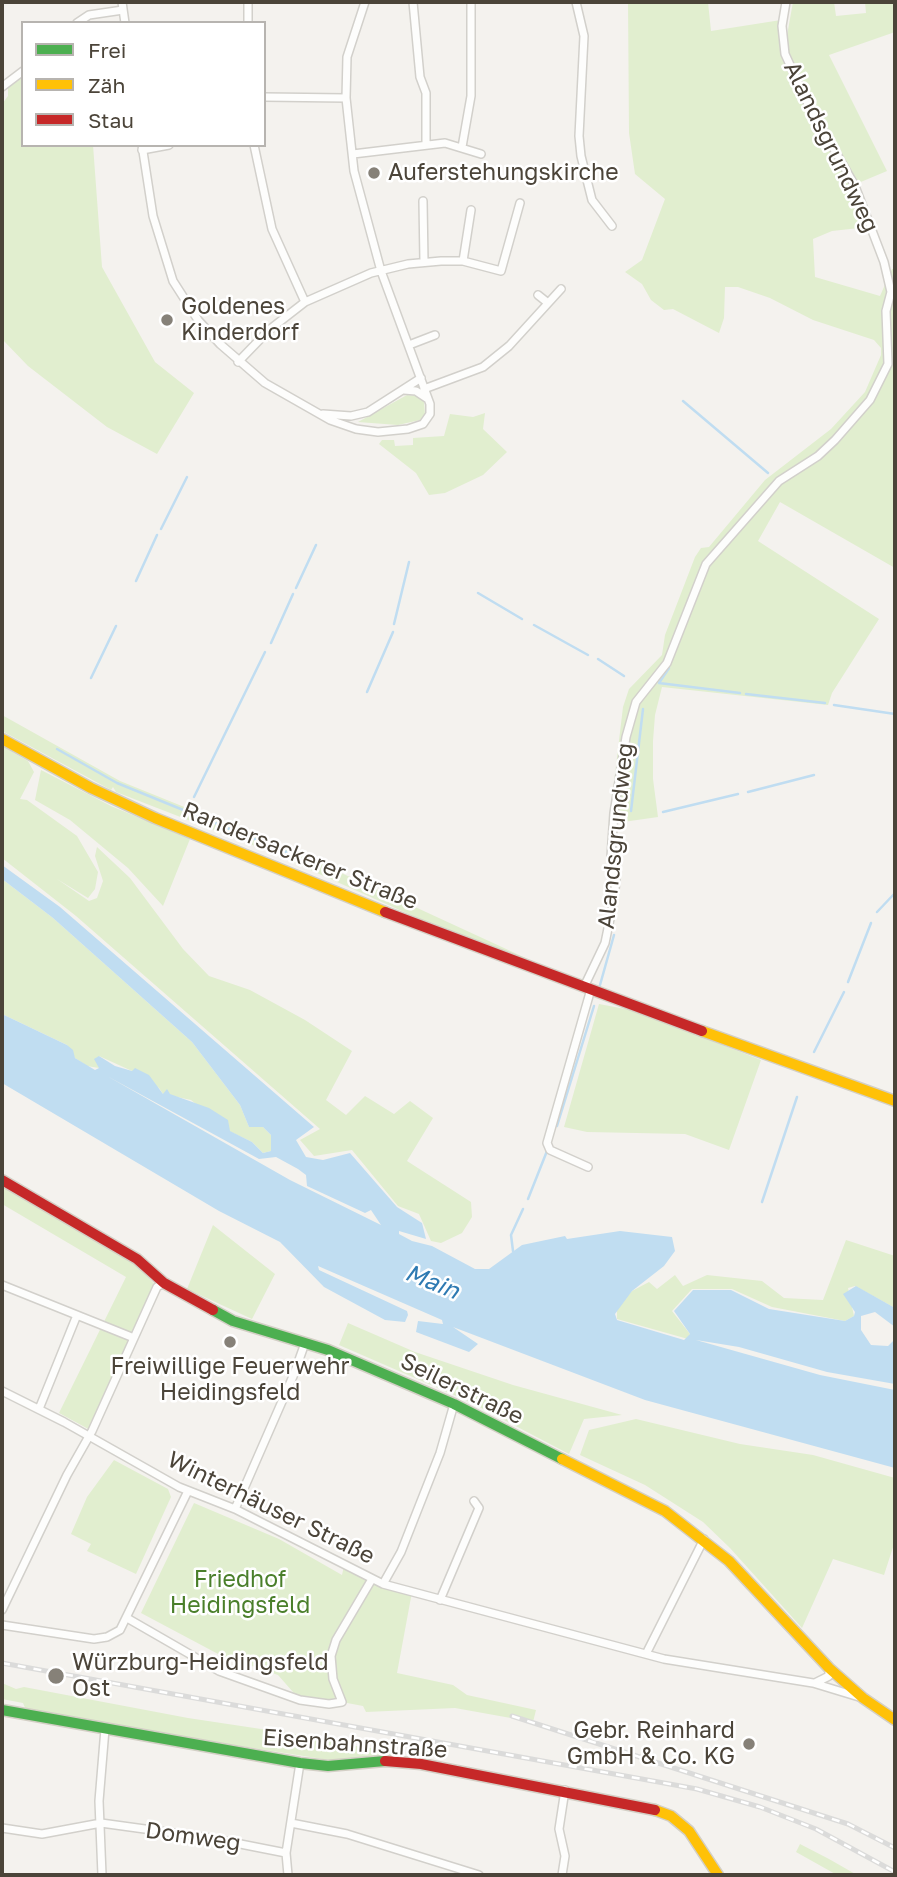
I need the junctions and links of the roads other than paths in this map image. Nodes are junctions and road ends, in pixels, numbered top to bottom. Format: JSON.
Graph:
{"nodes":[{"id":1,"x":248,"y":2,"type":"edge"},
{"id":2,"x":365,"y":2,"type":"edge"},
{"id":3,"x":413,"y":2,"type":"edge"},
{"id":4,"x":471,"y":2,"type":"edge"},
{"id":5,"x":576,"y":2,"type":"edge"},
{"id":6,"x":786,"y":2,"type":"edge"},
{"id":7,"x":123,"y":6,"type":"edge"},
{"id":8,"x":80,"y":21,"type":"edge"},
{"id":9,"x":248,"y":21,"type":"edge"},
{"id":10,"x":21,"y":73,"type":"edge"},
{"id":11,"x":2,"y":87,"type":"edge"},
{"id":12,"x":266,"y":97,"type":"edge"},
{"id":13,"x":346,"y":98,"type":"junction"},
{"id":14,"x":426,"y":145,"type":"junction"},
{"id":15,"x":142,"y":147,"type":"edge"},
{"id":16,"x":254,"y":147,"type":"edge"},
{"id":17,"x":463,"y":147,"type":"junction"},
{"id":18,"x":353,"y":154,"type":"junction"},
{"id":19,"x":481,"y":154,"type":"dead end"},
{"id":20,"x":423,"y":201,"type":"dead end"},
{"id":21,"x":520,"y":203,"type":"dead end"},
{"id":22,"x":471,"y":210,"type":"dead end"},
{"id":23,"x":612,"y":226,"type":"dead end"},
{"id":24,"x":463,"y":261,"type":"junction"},
{"id":25,"x":424,"y":262,"type":"junction"},
{"id":26,"x":381,"y":271,"type":"junction"},
{"id":27,"x":561,"y":289,"type":"dead end"},
{"id":28,"x":893,"y":291,"type":"edge"},
{"id":29,"x":538,"y":295,"type":"dead end"},
{"id":30,"x":305,"y":302,"type":"junction"},
{"id":31,"x":548,"y":303,"type":"junction"},
{"id":32,"x":435,"y":335,"type":"dead end"},
{"id":33,"x":409,"y":345,"type":"junction"},
{"id":34,"x":238,"y":362,"type":"junction"},
{"id":35,"x":421,"y":379,"type":"junction"},
{"id":36,"x":424,"y":388,"type":"junction"},
{"id":37,"x":404,"y":390,"type":"junction"},
{"id":38,"x":428,"y":400,"type":"junction"},
{"id":39,"x":319,"y":414,"type":"junction"},
{"id":40,"x":2,"y":739,"type":"edge"},
{"id":41,"x":587,"y":988,"type":"junction"},
{"id":42,"x":895,"y":1101,"type":"edge"},
{"id":43,"x":588,"y":1167,"type":"dead end"},
{"id":44,"x":2,"y":1180,"type":"edge"},
{"id":45,"x":163,"y":1283,"type":"junction"},
{"id":46,"x":2,"y":1285,"type":"edge"},
{"id":47,"x":78,"y":1315,"type":"junction"},
{"id":48,"x":134,"y":1338,"type":"junction"},
{"id":49,"x":305,"y":1343,"type":"junction"},
{"id":50,"x":2,"y":1391,"type":"edge"},
{"id":51,"x":454,"y":1404,"type":"junction"},
{"id":52,"x":38,"y":1409,"type":"junction"},
{"id":53,"x":89,"y":1437,"type":"junction"},
{"id":54,"x":188,"y":1490,"type":"junction"},
{"id":55,"x":474,"y":1501,"type":"dead end"},
{"id":56,"x":235,"y":1508,"type":"junction"},
{"id":57,"x":704,"y":1539,"type":"junction"},
{"id":58,"x":372,"y":1579,"type":"junction"},
{"id":59,"x":383,"y":1584,"type":"junction"},
{"id":60,"x":440,"y":1600,"type":"junction"},
{"id":61,"x":2,"y":1610,"type":"edge"},
{"id":62,"x":127,"y":1618,"type":"junction"},
{"id":63,"x":2,"y":1625,"type":"edge"},
{"id":64,"x":646,"y":1654,"type":"junction"},
{"id":65,"x":830,"y":1668,"type":"junction"},
{"id":66,"x":813,"y":1683,"type":"junction"},
{"id":67,"x":863,"y":1698,"type":"junction"},
{"id":68,"x":2,"y":1710,"type":"edge"},
{"id":69,"x":895,"y":1720,"type":"edge"},
{"id":70,"x":106,"y":1729,"type":"junction"},
{"id":71,"x":300,"y":1763,"type":"junction"},
{"id":72,"x":565,"y":1790,"type":"junction"},
{"id":73,"x":101,"y":1823,"type":"junction"},
{"id":74,"x":290,"y":1824,"type":"junction"},
{"id":75,"x":2,"y":1828,"type":"edge"},
{"id":76,"x":286,"y":1853,"type":"junction"},
{"id":77,"x":98,"y":1874,"type":"edge"},
{"id":78,"x":290,"y":1874,"type":"edge"},
{"id":79,"x":479,"y":1875,"type":"edge"},
{"id":80,"x":562,"y":1875,"type":"edge"},
{"id":81,"x":718,"y":1875,"type":"edge"}],
"edges":[{"from":1,"to":9,"type":"street"},
{"from":2,"to":13,"type":"street"},
{"from":3,"to":14,"type":"street"},
{"from":4,"to":17,"type":"street"},
{"from":5,"to":23,"type":"street"},
{"from":6,"to":28,"type":"street","name":"Alandsgrundweg"},
{"from":7,"to":8,"type":"street"},
{"from":10,"to":11,"type":"street"},
{"from":12,"to":13,"type":"street"},
{"from":13,"to":18,"type":"street"},
{"from":14,"to":17,"type":"street"},
{"from":14,"to":18,"type":"street"},
{"from":15,"to":34,"type":"street"},
{"from":16,"to":30,"type":"street"},
{"from":17,"to":19,"type":"street"},
{"from":18,"to":26,"type":"street"},
{"from":20,"to":25,"type":"street"},
{"from":21,"to":24,"type":"street"},
{"from":22,"to":24,"type":"street"},
{"from":24,"to":25,"type":"street"},
{"from":25,"to":26,"type":"street"},
{"from":26,"to":30,"type":"street"},
{"from":26,"to":33,"type":"street"},
{"from":27,"to":31,"type":"street"},
{"from":28,"to":41,"type":"street","name":"Alandsgrundweg"},
{"from":29,"to":31,"type":"street"},
{"from":30,"to":34,"type":"street"},
{"from":31,"to":36,"type":"street"},
{"from":32,"to":33,"type":"street"},
{"from":33,"to":35,"type":"street"},
{"from":34,"to":39,"type":"street"},
{"from":35,"to":36,"type":"street"},
{"from":35,"to":37,"type":"street"},
{"from":36,"to":38,"type":"street"},
{"from":37,"to":38,"type":"street"},
{"from":37,"to":39,"type":"street"},
{"from":38,"to":39,"type":"street"},
{"from":40,"to":41,"type":"main road","name":"Randersackerer Straße"},
{"from":41,"to":42,"type":"main road","name":"Randersackerer Straße"},
{"from":41,"to":43,"type":"street","name":"Alandsgrundweg"},
{"from":44,"to":45,"type":"main road","name":"Seilerstraße"},
{"from":45,"to":48,"type":"street"},
{"from":45,"to":49,"type":"main road","name":"Seilerstraße"},
{"from":46,"to":47,"type":"street"},
{"from":47,"to":48,"type":"street"},
{"from":47,"to":52,"type":"street"},
{"from":48,"to":53,"type":"street"},
{"from":49,"to":51,"type":"main road","name":"Seilerstraße"},
{"from":49,"to":56,"type":"street"},
{"from":50,"to":52,"type":"street","name":"Winterhäuser Straße"},
{"from":51,"to":57,"type":"main road","name":"Seilerstraße"},
{"from":51,"to":59,"type":"street"},
{"from":52,"to":53,"type":"street","name":"Winterhäuser Straße"},
{"from":53,"to":54,"type":"street","name":"Winterhäuser Straße"},
{"from":53,"to":61,"type":"street"},
{"from":54,"to":56,"type":"street","name":"Winterhäuser Straße"},
{"from":54,"to":62,"type":"street"},
{"from":55,"to":60,"type":"street"},
{"from":56,"to":58,"type":"street","name":"Winterhäuser Straße"},
{"from":57,"to":64,"type":"street"},
{"from":57,"to":65,"type":"main road","name":"Seilerstraße"},
{"from":58,"to":59,"type":"street","name":"Winterhäuser Straße"},
{"from":58,"to":62,"type":"street"},
{"from":59,"to":60,"type":"street","name":"Winterhäuser Straße"},
{"from":60,"to":64,"type":"street","name":"Winterhäuser Straße"},
{"from":62,"to":63,"type":"street"},
{"from":64,"to":66,"type":"street","name":"Winterhäuser Straße"},
{"from":65,"to":66,"type":"street"},
{"from":65,"to":67,"type":"main road","name":"Seilerstraße"},
{"from":66,"to":67,"type":"street","name":"Winterhäuser Straße"},
{"from":67,"to":69,"type":"main road","name":"Winterhäuser Straße"},
{"from":68,"to":70,"type":"main road","name":"Eisenbahnstraße"},
{"from":70,"to":71,"type":"main road","name":"Eisenbahnstraße"},
{"from":70,"to":73,"type":"street"},
{"from":71,"to":72,"type":"main road","name":"Eisenbahnstraße"},
{"from":71,"to":74,"type":"street"},
{"from":72,"to":80,"type":"street"},
{"from":72,"to":81,"type":"main road","name":"Eisenbahnstraße"},
{"from":73,"to":75,"type":"street","name":"Domweg"},
{"from":73,"to":76,"type":"street","name":"Domweg"},
{"from":73,"to":77,"type":"street"},
{"from":74,"to":76,"type":"street"},
{"from":74,"to":79,"type":"street"},
{"from":76,"to":78,"type":"street"}]}
